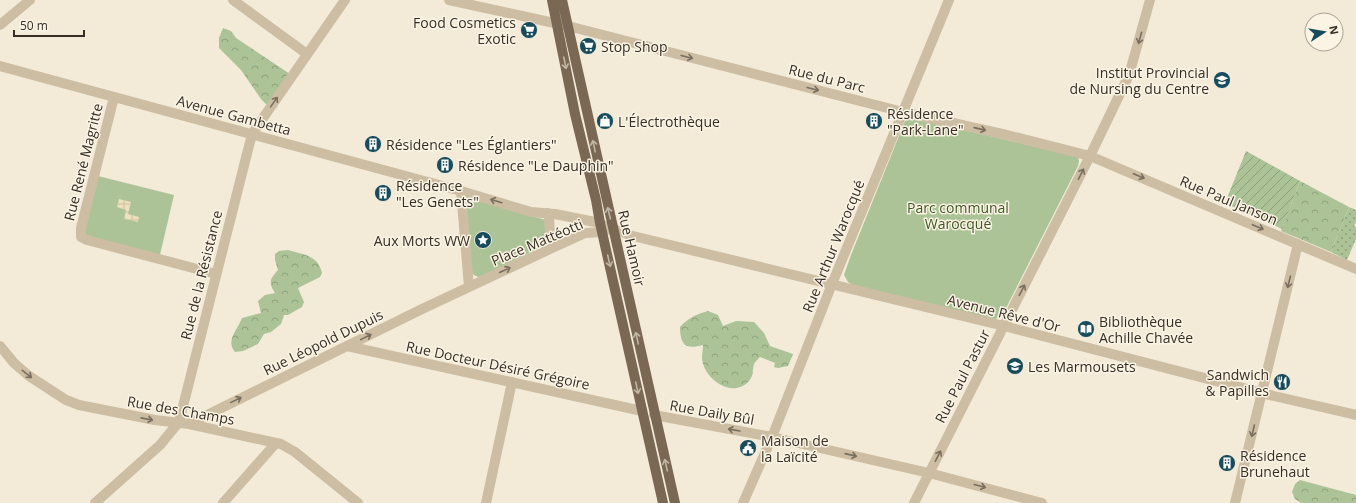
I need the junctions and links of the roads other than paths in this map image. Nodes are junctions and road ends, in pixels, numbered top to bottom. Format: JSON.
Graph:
{"nodes":[{"id":1,"x":30,"y":0,"type":"edge"},
{"id":2,"x":233,"y":0,"type":"edge"},
{"id":3,"x":345,"y":0,"type":"edge"},
{"id":4,"x":449,"y":0,"type":"edge"},
{"id":5,"x":552,"y":0,"type":"edge"},
{"id":6,"x":562,"y":0,"type":"edge"},
{"id":7,"x":949,"y":0,"type":"edge"},
{"id":8,"x":1150,"y":0,"type":"edge"},
{"id":9,"x":0,"y":25,"type":"edge"},
{"id":10,"x":563,"y":26,"type":"junction"},
{"id":11,"x":307,"y":54,"type":"junction"},
{"id":12,"x":0,"y":66,"type":"edge"},
{"id":13,"x":114,"y":97,"type":"junction"},
{"id":14,"x":903,"y":112,"type":"junction"},
{"id":15,"x":252,"y":134,"type":"junction"},
{"id":16,"x":1090,"y":156,"type":"junction"},
{"id":17,"x":461,"y":191,"type":"junction"},
{"id":18,"x":548,"y":213,"type":"junction"},
{"id":19,"x":606,"y":228,"type":"junction"},
{"id":20,"x":1298,"y":244,"type":"junction"},
{"id":21,"x":550,"y":249,"type":"junction"},
{"id":22,"x":1356,"y":269,"type":"edge"},
{"id":23,"x":216,"y":274,"type":"junction"},
{"id":24,"x":832,"y":284,"type":"junction"},
{"id":25,"x":470,"y":287,"type":"junction"},
{"id":26,"x":1004,"y":326,"type":"junction"},
{"id":27,"x":0,"y":346,"type":"edge"},
{"id":28,"x":347,"y":346,"type":"junction"},
{"id":29,"x":512,"y":382,"type":"junction"},
{"id":30,"x":1262,"y":393,"type":"junction"},
{"id":31,"x":642,"y":411,"type":"junction"},
{"id":32,"x":654,"y":415,"type":"junction"},
{"id":33,"x":1356,"y":415,"type":"edge"},
{"id":34,"x":184,"y":423,"type":"junction"},
{"id":35,"x":772,"y":437,"type":"junction"},
{"id":36,"x":276,"y":443,"type":"junction"},
{"id":37,"x":929,"y":473,"type":"junction"},
{"id":38,"x":95,"y":503,"type":"edge"},
{"id":39,"x":223,"y":503,"type":"edge"},
{"id":40,"x":358,"y":503,"type":"edge"},
{"id":41,"x":486,"y":503,"type":"edge"},
{"id":42,"x":663,"y":503,"type":"edge"},
{"id":43,"x":675,"y":503,"type":"edge"},
{"id":44,"x":743,"y":503,"type":"edge"},
{"id":45,"x":914,"y":503,"type":"edge"},
{"id":46,"x":1042,"y":503,"type":"edge"},
{"id":47,"x":1235,"y":503,"type":"edge"}],
"edges":[{"from":1,"to":9,"type":"street"},
{"from":2,"to":11,"type":"street"},
{"from":3,"to":11,"type":"street"},
{"from":4,"to":10,"type":"street","name":"Rue du Parc"},
{"from":5,"to":10,"type":"main road","name":"Rue Hamoir"},
{"from":6,"to":10,"type":"main road","name":"Rue Hamoir"},
{"from":7,"to":14,"type":"street","name":"Rue Arthur Warocqué"},
{"from":8,"to":16,"type":"street","name":"Rue Paul Pastur","one_way":true},
{"from":10,"to":14,"type":"street","name":"Rue du Parc","one_way":true},
{"from":19,"to":10,"type":"main road","name":"Rue Hamoir","one_way":true},
{"from":10,"to":19,"type":"main road","name":"Rue Hamoir","one_way":true},
{"from":15,"to":11,"type":"street","one_way":true},
{"from":12,"to":13,"type":"street","name":"Avenue Gambetta"},
{"from":13,"to":15,"type":"street","name":"Avenue Gambetta"},
{"from":13,"to":23,"type":"street","name":"Rue René Magritte"},
{"from":14,"to":16,"type":"street","name":"Rue du Parc","one_way":true},
{"from":14,"to":24,"type":"street","name":"Rue Arthur Warocqué"},
{"from":15,"to":17,"type":"street","name":"Avenue Gambetta"},
{"from":15,"to":23,"type":"street","name":"Rue de la Résistance"},
{"from":16,"to":20,"type":"street","name":"Rue Paul Janson","one_way":true},
{"from":26,"to":16,"type":"street","name":"Rue Paul Pastur","one_way":true},
{"from":18,"to":17,"type":"street","name":"Place Mattéotti","one_way":true},
{"from":17,"to":25,"type":"street"},
{"from":18,"to":19,"type":"street","name":"Place Mattéotti"},
{"from":18,"to":21,"type":"street"},
{"from":19,"to":21,"type":"street","name":"Place Mattéotti"},
{"from":19,"to":24,"type":"street","name":"Avenue Rêve d'Or"},
{"from":19,"to":31,"type":"main road","name":"Rue Hamoir","one_way":true},
{"from":32,"to":19,"type":"main road","name":"Rue Hamoir","one_way":true},
{"from":20,"to":22,"type":"street","name":"Rue Paul Janson"},
{"from":20,"to":30,"type":"street","one_way":true},
{"from":25,"to":21,"type":"street","name":"Place Mattéotti","one_way":true},
{"from":23,"to":34,"type":"street","name":"Rue de la Résistance"},
{"from":24,"to":26,"type":"street","name":"Avenue Rêve d'Or"},
{"from":24,"to":35,"type":"street","name":"Rue Arthur Warocqué"},
{"from":28,"to":25,"type":"street","name":"Rue Léopold Dupuis","one_way":true},
{"from":26,"to":30,"type":"street","name":"Avenue Rêve d'Or"},
{"from":37,"to":26,"type":"street","name":"Rue Paul Pastur","one_way":true},
{"from":27,"to":34,"type":"street","name":"Rue des Champs","one_way":true},
{"from":28,"to":29,"type":"street","name":"Rue Docteur Désiré Grégoire"},
{"from":34,"to":28,"type":"street","name":"Rue Léopold Dupuis","one_way":true},
{"from":29,"to":31,"type":"street","name":"Rue Docteur Désiré Grégoire"},
{"from":29,"to":41,"type":"street"},
{"from":30,"to":33,"type":"street","name":"Avenue Rêve d'Or"},
{"from":30,"to":47,"type":"street","one_way":true},
{"from":31,"to":42,"type":"main road","name":"Rue Hamoir"},
{"from":35,"to":32,"type":"street","name":"Rue Daily Bûl","one_way":true},
{"from":43,"to":32,"type":"main road","name":"Rue Hamoir","one_way":true},
{"from":34,"to":36,"type":"street","name":"Rue des Champs"},
{"from":34,"to":38,"type":"street"},
{"from":35,"to":37,"type":"street","name":"Rue Daily Bûl","one_way":true},
{"from":35,"to":44,"type":"street","name":"Rue Arthur Warocqué"},
{"from":36,"to":39,"type":"street"},
{"from":36,"to":40,"type":"street","name":"Rue des Champs"},
{"from":37,"to":45,"type":"street","name":"Rue Paul Pastur"},
{"from":37,"to":46,"type":"street","name":"Rue Daily Bûl","one_way":true}]}
